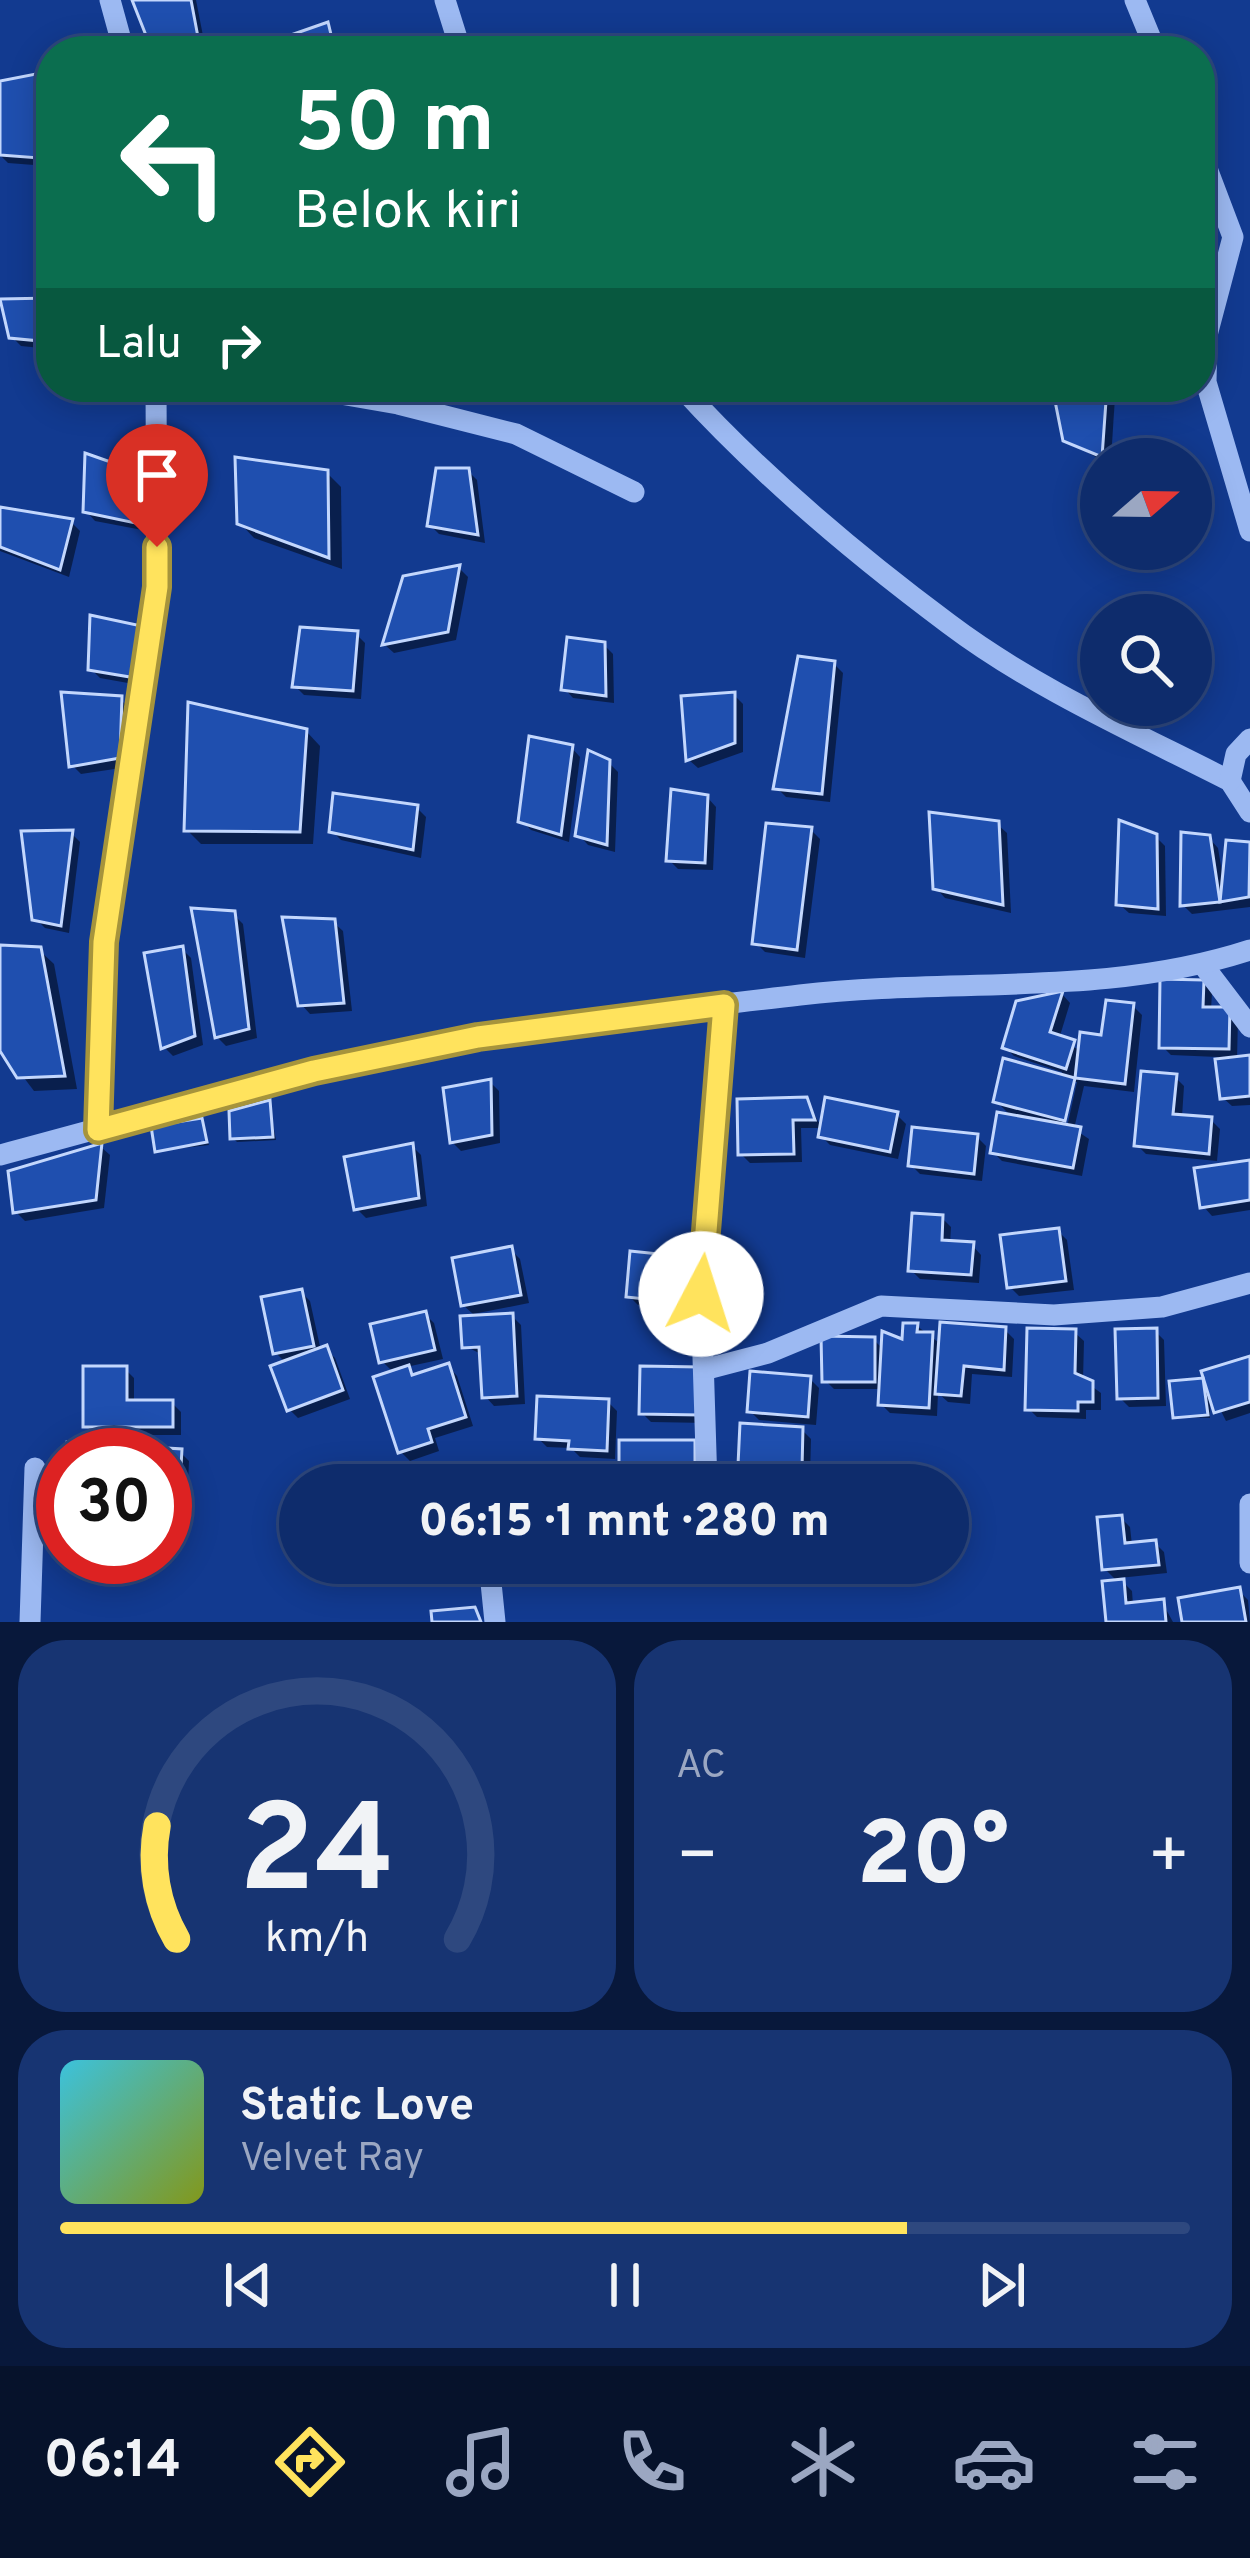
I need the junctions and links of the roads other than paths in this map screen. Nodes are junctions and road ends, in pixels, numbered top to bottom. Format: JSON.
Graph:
{"nodes":[{"id":1,"x":110,"y":0,"type":"edge"},
{"id":2,"x":446,"y":0,"type":"edge"},
{"id":3,"x":1135,"y":0,"type":"edge"},
{"id":4,"x":120,"y":36,"type":"edge"},
{"id":5,"x":457,"y":36,"type":"edge"},
{"id":6,"x":1150,"y":36,"type":"edge"},
{"id":7,"x":1215,"y":186,"type":"edge"},
{"id":8,"x":1241,"y":247,"type":"edge"},
{"id":9,"x":1215,"y":314,"type":"edge"},
{"id":10,"x":156,"y":402,"type":"edge"},
{"id":11,"x":386,"y":402,"type":"edge"},
{"id":12,"x":697,"y":402,"type":"edge"},
{"id":13,"x":1213,"y":402,"type":"edge"},
{"id":14,"x":634,"y":492,"type":"dead end"},
{"id":15,"x":1250,"y":531,"type":"edge"},
{"id":16,"x":1250,"y":739,"type":"edge"},
{"id":17,"x":1230,"y":781,"type":"junction"},
{"id":18,"x":1250,"y":812,"type":"edge"},
{"id":19,"x":1250,"y":950,"type":"edge"},
{"id":20,"x":1203,"y":965,"type":"junction"},
{"id":21,"x":724,"y":1005,"type":"junction"},
{"id":22,"x":1250,"y":1028,"type":"edge"},
{"id":23,"x":98,"y":1130,"type":"junction"},
{"id":24,"x":0,"y":1155,"type":"edge"},
{"id":25,"x":1250,"y":1283,"type":"edge"},
{"id":26,"x":707,"y":1369,"type":"junction"},
{"id":27,"x":707,"y":1464,"type":"edge"},
{"id":28,"x":35,"y":1468,"type":"dead end"},
{"id":29,"x":1250,"y":1504,"type":"edge"},
{"id":30,"x":1250,"y":1563,"type":"edge"},
{"id":31,"x":491,"y":1584,"type":"edge"},
{"id":32,"x":30,"y":1622,"type":"edge"},
{"id":33,"x":495,"y":1622,"type":"edge"}],
"edges":[{"from":1,"to":4,"type":"street"},
{"from":2,"to":5,"type":"street"},
{"from":3,"to":6,"type":"street"},
{"from":7,"to":8,"type":"street"},
{"from":8,"to":9,"type":"street"},
{"from":10,"to":23,"type":"street"},
{"from":11,"to":14,"type":"street"},
{"from":12,"to":17,"type":"street"},
{"from":13,"to":15,"type":"street"},
{"from":16,"to":17,"type":"street"},
{"from":17,"to":18,"type":"street"},
{"from":19,"to":20,"type":"street"},
{"from":20,"to":21,"type":"street"},
{"from":20,"to":22,"type":"street"},
{"from":21,"to":23,"type":"street"},
{"from":21,"to":26,"type":"street"},
{"from":23,"to":24,"type":"street"},
{"from":25,"to":26,"type":"street"},
{"from":26,"to":27,"type":"street"},
{"from":28,"to":32,"type":"street"},
{"from":29,"to":30,"type":"street"},
{"from":31,"to":33,"type":"street"}]}
